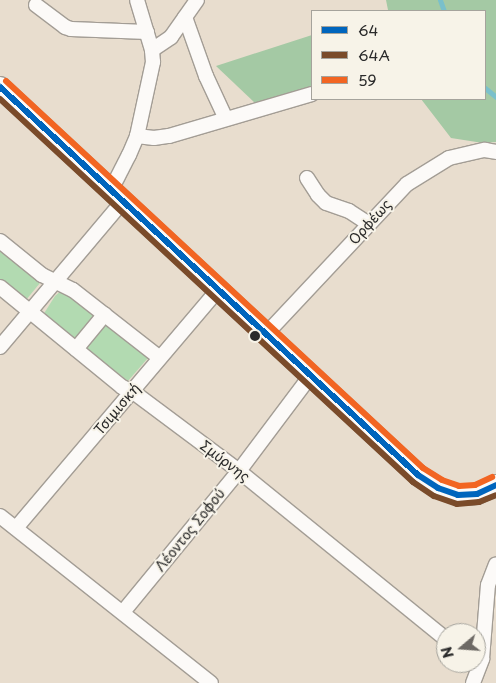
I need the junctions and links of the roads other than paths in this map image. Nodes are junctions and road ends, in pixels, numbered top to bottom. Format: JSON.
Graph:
{"nodes":[{"id":1,"x":137,"y":0,"type":"edge"},
{"id":2,"x":197,"y":0,"type":"edge"},
{"id":3,"x":36,"y":5,"type":"dead end"},
{"id":4,"x":185,"y":17,"type":"junction"},
{"id":5,"x":147,"y":32,"type":"junction"},
{"id":6,"x":152,"y":50,"type":"junction"},
{"id":7,"x":0,"y":87,"type":"edge"},
{"id":8,"x":311,"y":94,"type":"edge"},
{"id":9,"x":226,"y":119,"type":"junction"},
{"id":10,"x":137,"y":136,"type":"junction"},
{"id":11,"x":496,"y":152,"type":"edge"},
{"id":12,"x":307,"y":178,"type":"dead end"},
{"id":13,"x":117,"y":196,"type":"junction"},
{"id":14,"x":369,"y":224,"type":"junction"},
{"id":15,"x":0,"y":241,"type":"edge"},
{"id":16,"x":56,"y":280,"type":"junction"},
{"id":17,"x":0,"y":287,"type":"edge"},
{"id":18,"x":219,"y":289,"type":"junction"},
{"id":19,"x":30,"y":311,"type":"junction"},
{"id":20,"x":105,"y":314,"type":"junction"},
{"id":21,"x":267,"y":333,"type":"junction"},
{"id":22,"x":0,"y":347,"type":"edge"},
{"id":23,"x":76,"y":349,"type":"junction"},
{"id":24,"x":160,"y":358,"type":"junction"},
{"id":25,"x":311,"y":375,"type":"junction"},
{"id":26,"x":132,"y":391,"type":"junction"},
{"id":27,"x":239,"y":471,"type":"junction"},
{"id":28,"x":496,"y":485,"type":"edge"},
{"id":29,"x":0,"y":516,"type":"edge"},
{"id":30,"x":16,"y":528,"type":"junction"},
{"id":31,"x":496,"y":564,"type":"edge"},
{"id":32,"x":123,"y":612,"type":"junction"},
{"id":33,"x":485,"y":623,"type":"edge"},
{"id":34,"x":436,"y":631,"type":"edge"},
{"id":35,"x":211,"y":683,"type":"edge"}],
"edges":[{"from":1,"to":5,"type":"street"},
{"from":2,"to":4,"type":"street"},
{"from":3,"to":5,"type":"street"},
{"from":4,"to":6,"type":"street"},
{"from":4,"to":9,"type":"street"},
{"from":5,"to":6,"type":"street"},
{"from":6,"to":10,"type":"street"},
{"from":7,"to":13,"type":"main road"},
{"from":8,"to":9,"type":"street"},
{"from":9,"to":10,"type":"street"},
{"from":10,"to":13,"type":"street"},
{"from":11,"to":14,"type":"street","name":"Ορφέως"},
{"from":12,"to":14,"type":"street"},
{"from":13,"to":16,"type":"street"},
{"from":13,"to":18,"type":"main road"},
{"from":14,"to":21,"type":"street","name":"Ορφέως"},
{"from":15,"to":16,"type":"street"},
{"from":16,"to":19,"type":"street"},
{"from":16,"to":20,"type":"street"},
{"from":17,"to":19,"type":"street","name":"Σμύρνης"},
{"from":18,"to":21,"type":"main road"},
{"from":18,"to":24,"type":"street","name":"Τσιμισκή"},
{"from":19,"to":22,"type":"street"},
{"from":19,"to":23,"type":"street","name":"Σμύρνης"},
{"from":20,"to":23,"type":"street"},
{"from":20,"to":24,"type":"street"},
{"from":21,"to":25,"type":"main road"},
{"from":23,"to":26,"type":"street","name":"Σμύρνης"},
{"from":24,"to":26,"type":"street","name":"Τσιμισκή"},
{"from":25,"to":27,"type":"street","name":"Λέοντος Σοφού"},
{"from":25,"to":28,"type":"main road"},
{"from":26,"to":27,"type":"street","name":"Σμύρνης"},
{"from":26,"to":30,"type":"street","name":"Τσιμισκή"},
{"from":27,"to":32,"type":"street","name":"Λέοντος Σοφού"},
{"from":27,"to":34,"type":"street","name":"Σμύρνης"},
{"from":29,"to":30,"type":"street"},
{"from":30,"to":32,"type":"street"},
{"from":31,"to":33,"type":"street"},
{"from":32,"to":35,"type":"street"}]}
